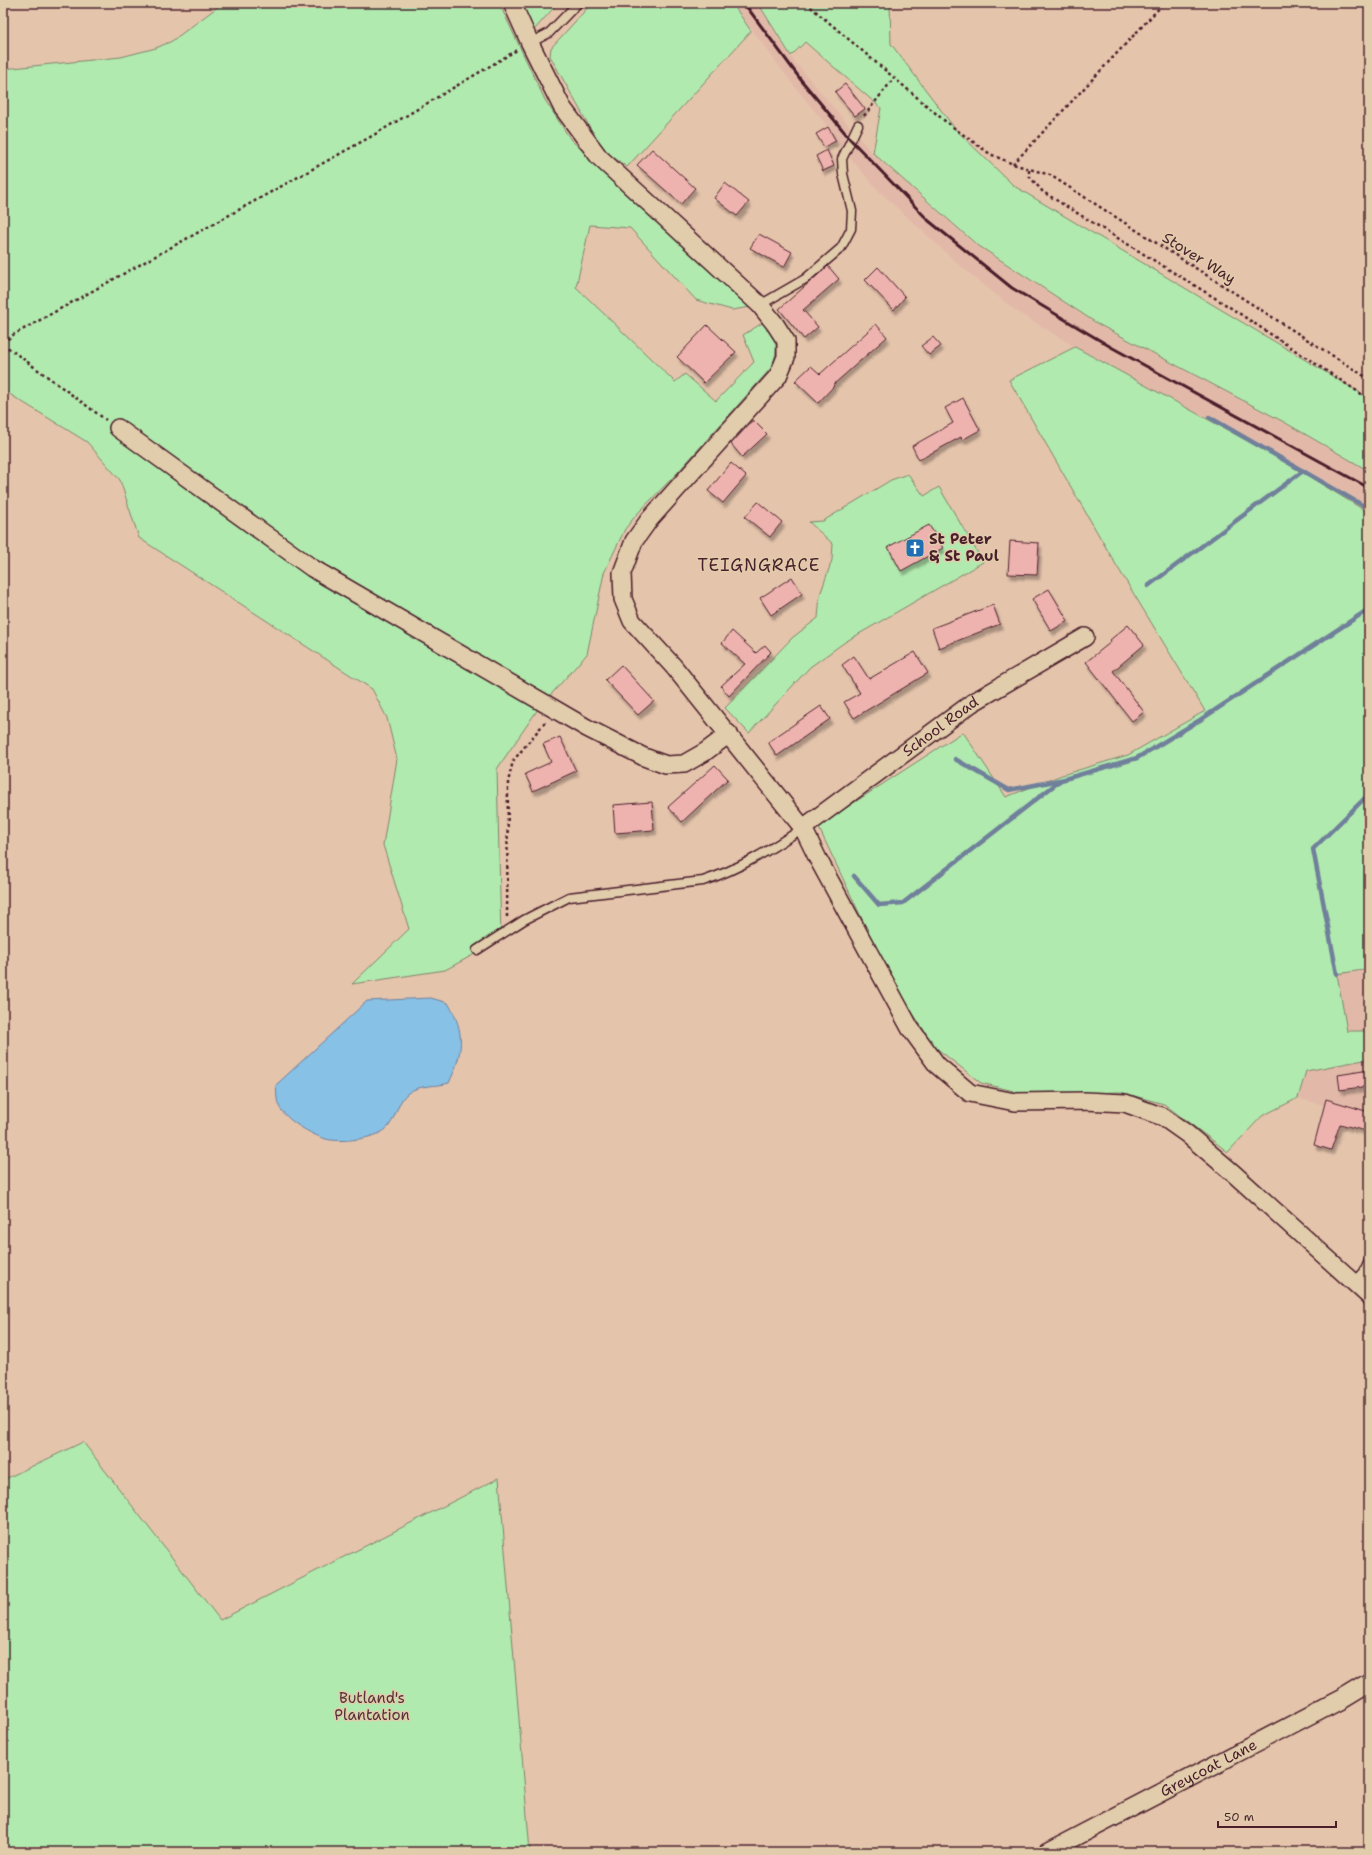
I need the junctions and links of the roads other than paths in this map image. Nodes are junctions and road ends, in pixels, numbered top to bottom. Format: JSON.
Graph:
{"nodes":[{"id":1,"x":512,"y":3,"type":"edge"},
{"id":2,"x":578,"y":3,"type":"edge"},
{"id":3,"x":530,"y":43,"type":"junction"},
{"id":4,"x":858,"y":125,"type":"road end"},
{"id":5,"x":760,"y":305,"type":"junction"},
{"id":6,"x":118,"y":428,"type":"road end"},
{"id":7,"x":1085,"y":637,"type":"dead end"},
{"id":8,"x":729,"y":734,"type":"junction"},
{"id":9,"x":803,"y":828,"type":"junction"},
{"id":10,"x":477,"y":950,"type":"dead end"},
{"id":11,"x":1369,"y":1261,"type":"edge"},
{"id":12,"x":1355,"y":1282,"type":"junction"},
{"id":13,"x":1369,"y":1296,"type":"edge"},
{"id":14,"x":1369,"y":1682,"type":"edge"},
{"id":15,"x":1047,"y":1852,"type":"edge"}],
"edges":[{"from":1,"to":3,"type":"street"},
{"from":2,"to":3,"type":"lane"},
{"from":3,"to":5,"type":"street"},
{"from":4,"to":5,"type":"lane"},
{"from":5,"to":8,"type":"street"},
{"from":6,"to":8,"type":"street"},
{"from":7,"to":9,"type":"street","name":"School Road"},
{"from":8,"to":9,"type":"street"},
{"from":9,"to":10,"type":"lane"},
{"from":9,"to":12,"type":"street"},
{"from":11,"to":12,"type":"lane"},
{"from":12,"to":13,"type":"street"},
{"from":14,"to":15,"type":"street","name":"Greycoat Lane"}]}
